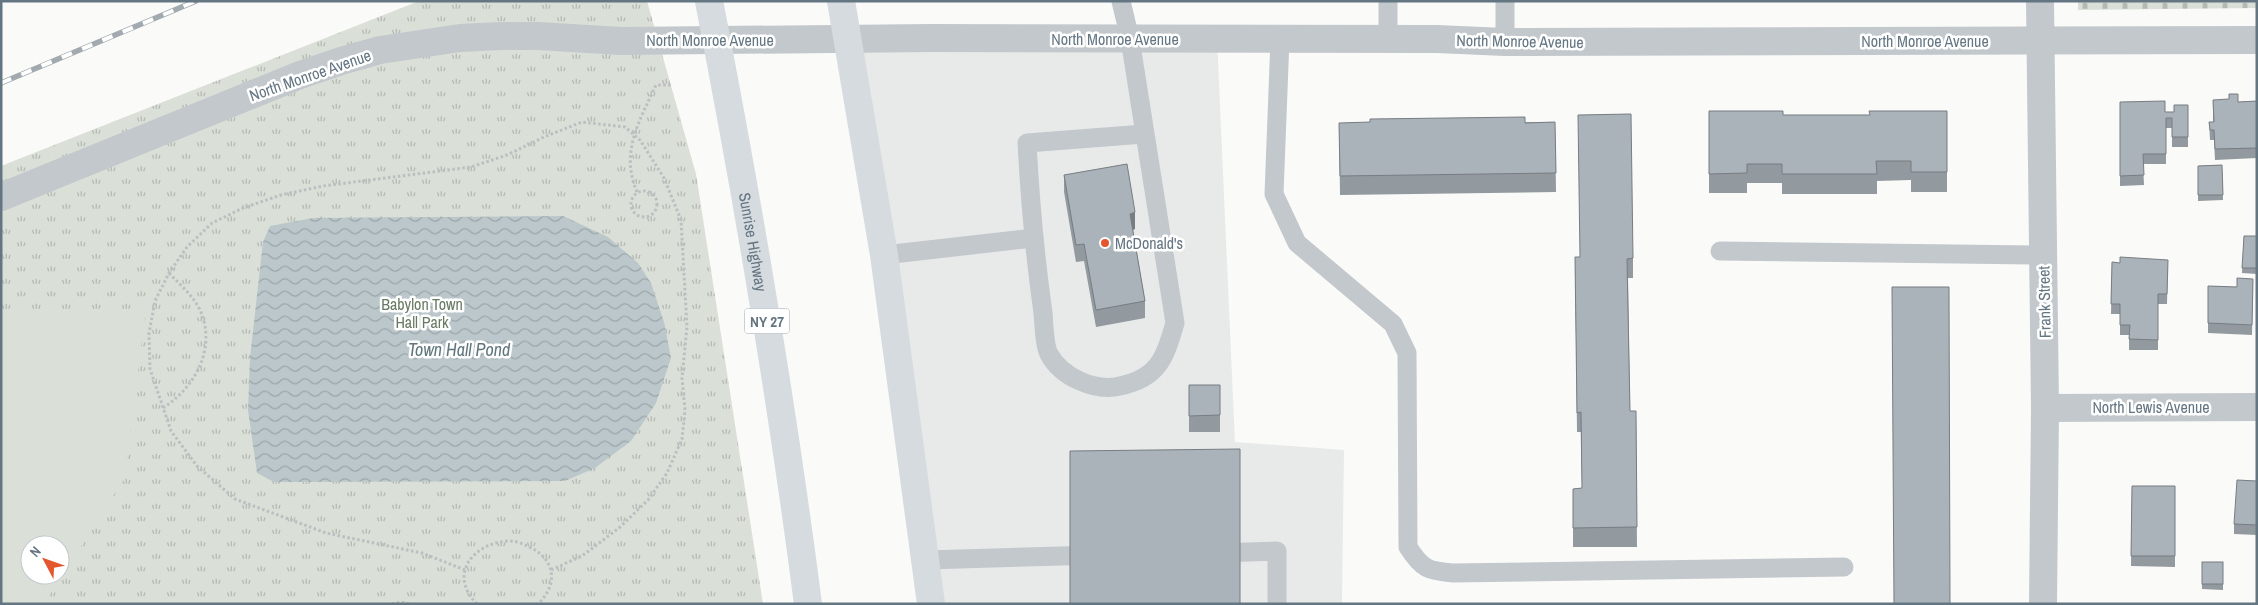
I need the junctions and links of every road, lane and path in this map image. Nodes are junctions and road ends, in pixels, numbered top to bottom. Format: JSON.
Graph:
{"nodes":[{"id":1,"x":709,"y":1,"type":"edge"},
{"id":2,"x":841,"y":1,"type":"edge"},
{"id":3,"x":1121,"y":1,"type":"edge"},
{"id":4,"x":1388,"y":1,"type":"edge"},
{"id":5,"x":1505,"y":1,"type":"edge"},
{"id":6,"x":2040,"y":1,"type":"edge"},
{"id":7,"x":848,"y":39,"type":"junction"},
{"id":8,"x":1130,"y":39,"type":"junction"},
{"id":9,"x":1280,"y":39,"type":"junction"},
{"id":10,"x":1388,"y":39,"type":"junction"},
{"id":11,"x":717,"y":40,"type":"junction"},
{"id":12,"x":2257,"y":40,"type":"edge"},
{"id":13,"x":2040,"y":41,"type":"junction"},
{"id":14,"x":1505,"y":42,"type":"junction"},
{"id":15,"x":671,"y":85,"type":"dead end"},
{"id":16,"x":634,"y":134,"type":"junction"},
{"id":17,"x":1144,"y":134,"type":"junction"},
{"id":18,"x":637,"y":192,"type":"junction"},
{"id":19,"x":1,"y":197,"type":"edge"},
{"id":20,"x":1033,"y":238,"type":"junction"},
{"id":21,"x":1720,"y":251,"type":"dead end"},
{"id":22,"x":884,"y":255,"type":"junction"},
{"id":23,"x":2043,"y":256,"type":"junction"},
{"id":24,"x":168,"y":273,"type":"junction"},
{"id":25,"x":2257,"y":407,"type":"edge"},
{"id":26,"x":163,"y":408,"type":"junction"},
{"id":27,"x":2045,"y":408,"type":"junction"},
{"id":28,"x":1199,"y":553,"type":"edge"},
{"id":29,"x":1110,"y":555,"type":"edge"},
{"id":30,"x":927,"y":560,"type":"junction"},
{"id":31,"x":1844,"y":567,"type":"dead end"},
{"id":32,"x":464,"y":570,"type":"junction"},
{"id":33,"x":551,"y":570,"type":"junction"},
{"id":34,"x":392,"y":604,"type":"edge"},
{"id":35,"x":409,"y":604,"type":"edge"},
{"id":36,"x":477,"y":604,"type":"edge"},
{"id":37,"x":538,"y":604,"type":"edge"},
{"id":38,"x":808,"y":604,"type":"edge"},
{"id":39,"x":932,"y":604,"type":"edge"},
{"id":40,"x":1277,"y":604,"type":"edge"},
{"id":41,"x":2043,"y":604,"type":"edge"}],
"edges":[{"from":1,"to":11,"type":"highway","name":"Sunrise Highway","number":"NY 27"},
{"from":2,"to":7,"type":"highway"},
{"from":3,"to":8,"type":"lane"},
{"from":4,"to":10,"type":"lane"},
{"from":5,"to":14,"type":"lane"},
{"from":6,"to":13,"type":"street","name":"Frank Street"},
{"from":7,"to":8,"type":"street","name":"North Monroe Avenue"},
{"from":7,"to":11,"type":"street","name":"North Monroe Avenue"},
{"from":7,"to":22,"type":"highway"},
{"from":8,"to":9,"type":"street","name":"North Monroe Avenue"},
{"from":8,"to":17,"type":"lane"},
{"from":9,"to":10,"type":"street","name":"North Monroe Avenue"},
{"from":9,"to":31,"type":"lane"},
{"from":10,"to":14,"type":"street","name":"North Monroe Avenue"},
{"from":11,"to":19,"type":"street","name":"North Monroe Avenue"},
{"from":11,"to":38,"type":"highway","name":"Sunrise Highway","number":"NY 27"},
{"from":12,"to":13,"type":"street","name":"North Monroe Avenue"},
{"from":13,"to":14,"type":"street","name":"North Monroe Avenue"},
{"from":13,"to":23,"type":"street","name":"Frank Street"},
{"from":15,"to":16,"type":"path"},
{"from":16,"to":18,"type":"path"},
{"from":16,"to":24,"type":"path"},
{"from":16,"to":33,"type":"path"},
{"from":17,"to":20,"type":"lane"},
{"from":17,"to":20,"type":"lane"},
{"from":18,"to":18,"type":"path"},
{"from":20,"to":22,"type":"lane"},
{"from":21,"to":23,"type":"lane"},
{"from":22,"to":30,"type":"highway"},
{"from":23,"to":27,"type":"street","name":"Frank Street"},
{"from":24,"to":26,"type":"path"},
{"from":24,"to":26,"type":"path"},
{"from":25,"to":27,"type":"street","name":"North Lewis Avenue"},
{"from":26,"to":32,"type":"path"},
{"from":27,"to":41,"type":"street","name":"Frank Street"},
{"from":28,"to":40,"type":"lane"},
{"from":29,"to":30,"type":"lane"},
{"from":30,"to":39,"type":"highway"},
{"from":32,"to":33,"type":"path"},
{"from":32,"to":36,"type":"path"},
{"from":33,"to":37,"type":"path"},
{"from":34,"to":35,"type":"path"}]}
